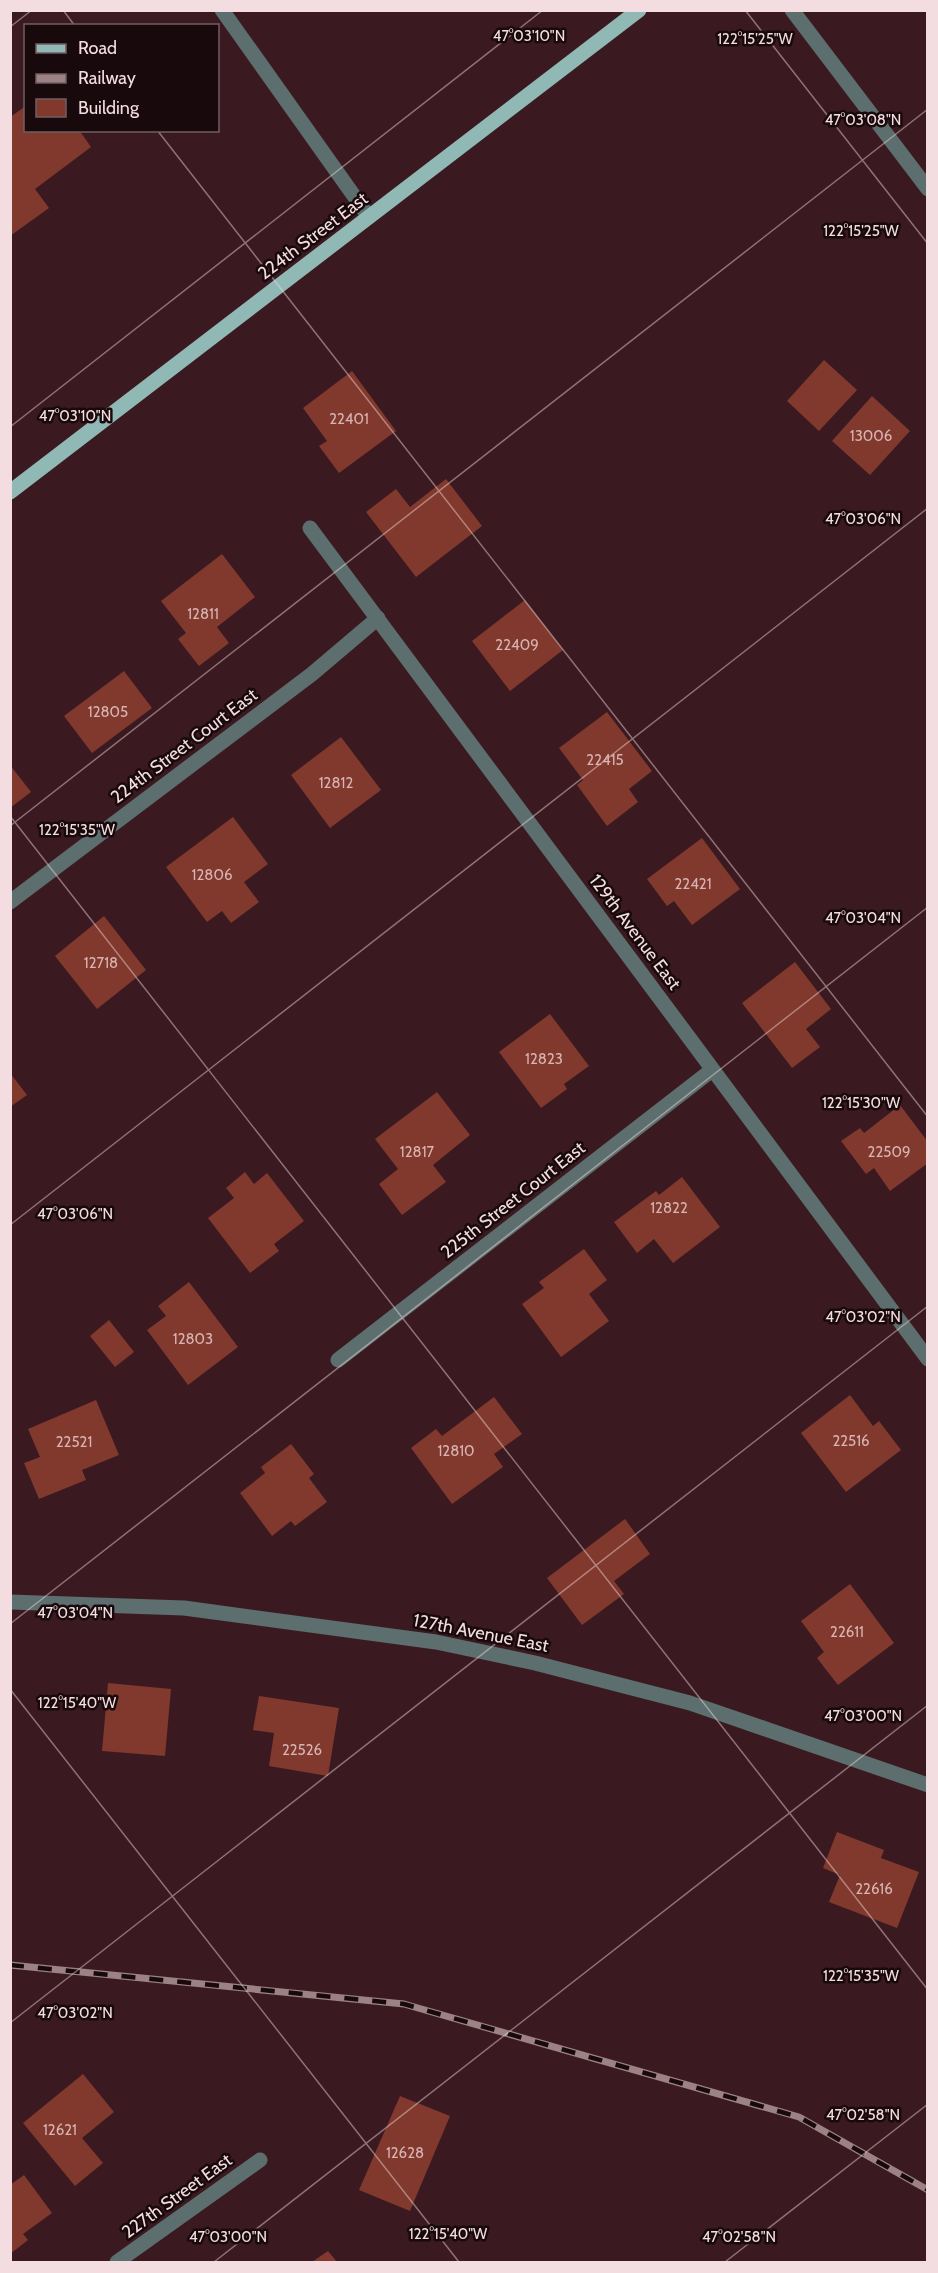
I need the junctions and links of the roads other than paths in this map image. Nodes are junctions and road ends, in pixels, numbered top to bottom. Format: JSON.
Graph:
{"nodes":[{"id":1,"x":222,"y":10,"type":"edge"},
{"id":2,"x":639,"y":10,"type":"edge"},
{"id":3,"x":792,"y":10,"type":"edge"},
{"id":4,"x":927,"y":189,"type":"edge"},
{"id":5,"x":369,"y":217,"type":"junction"},
{"id":6,"x":10,"y":492,"type":"edge"},
{"id":7,"x":310,"y":528,"type":"dead end"},
{"id":8,"x":378,"y":618,"type":"junction"},
{"id":9,"x":10,"y":902,"type":"edge"},
{"id":10,"x":712,"y":1070,"type":"junction"},
{"id":11,"x":927,"y":1359,"type":"edge"},
{"id":12,"x":338,"y":1360,"type":"dead end"},
{"id":13,"x":10,"y":1602,"type":"edge"},
{"id":14,"x":927,"y":1785,"type":"edge"},
{"id":15,"x":260,"y":2160,"type":"dead end"},
{"id":16,"x":117,"y":2262,"type":"edge"}],
"edges":[{"from":1,"to":5,"type":"street"},
{"from":2,"to":5,"type":"main road","name":"224th Street East"},
{"from":3,"to":4,"type":"street"},
{"from":5,"to":6,"type":"main road","name":"224th Street East"},
{"from":7,"to":8,"type":"street","name":"129th Avenue East"},
{"from":8,"to":9,"type":"street","name":"224th Street Court East"},
{"from":8,"to":10,"type":"street","name":"129th Avenue East"},
{"from":10,"to":11,"type":"street","name":"129th Avenue East"},
{"from":10,"to":12,"type":"street","name":"225th Street Court East"},
{"from":13,"to":14,"type":"street","name":"127th Avenue East"},
{"from":15,"to":16,"type":"street","name":"227th Street East"}]}
